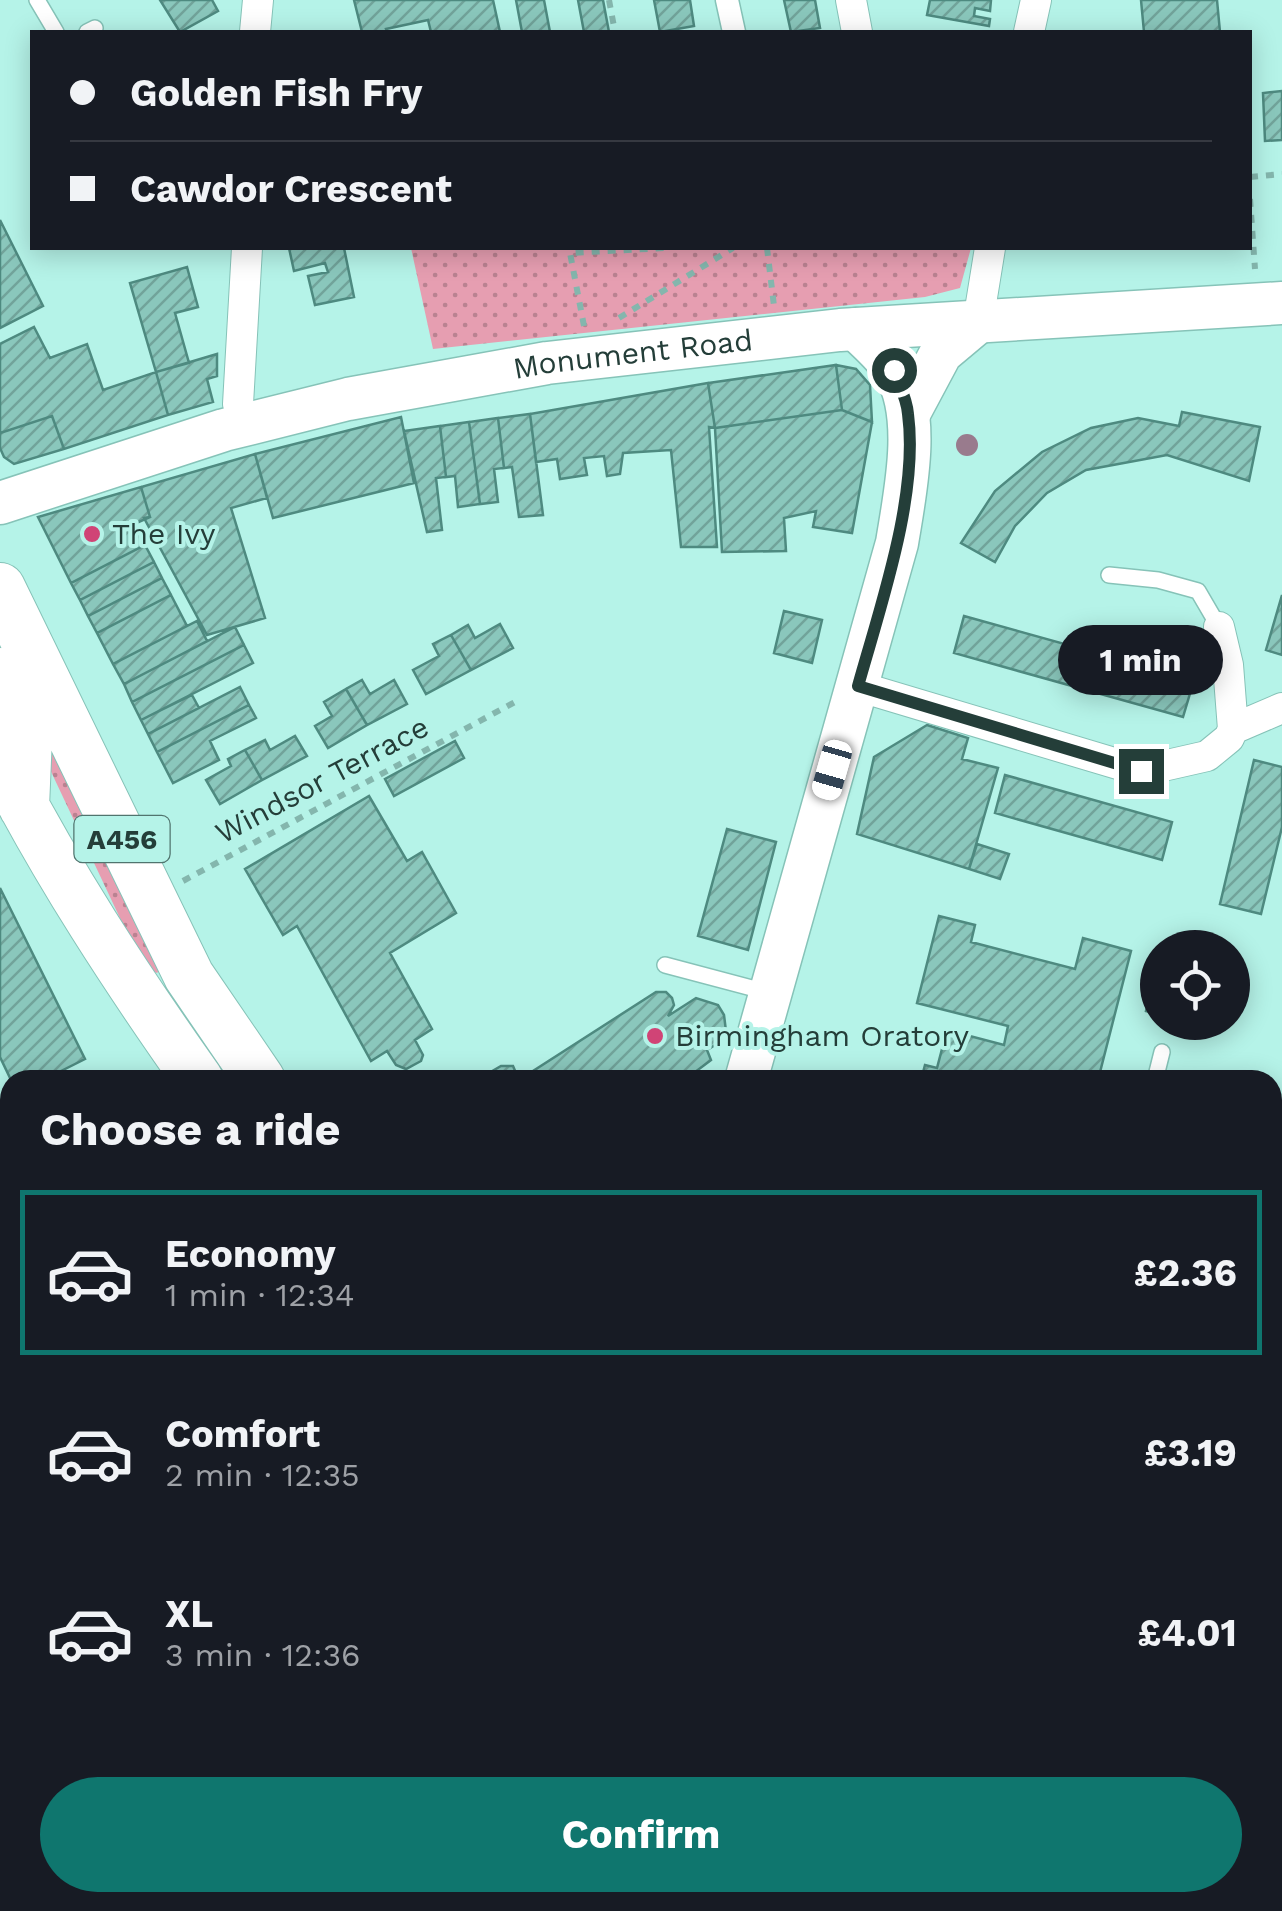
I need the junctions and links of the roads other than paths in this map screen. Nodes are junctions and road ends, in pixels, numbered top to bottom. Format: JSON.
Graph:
{"nodes":[{"id":1,"x":37,"y":0,"type":"edge"},
{"id":2,"x":258,"y":0,"type":"edge"},
{"id":3,"x":728,"y":0,"type":"edge"},
{"id":4,"x":852,"y":0,"type":"edge"},
{"id":5,"x":1036,"y":0,"type":"edge"},
{"id":6,"x":55,"y":30,"type":"edge"},
{"id":7,"x":256,"y":30,"type":"edge"},
{"id":8,"x":734,"y":30,"type":"edge"},
{"id":9,"x":857,"y":30,"type":"edge"},
{"id":10,"x":1029,"y":30,"type":"edge"},
{"id":11,"x":247,"y":250,"type":"edge"},
{"id":12,"x":990,"y":250,"type":"edge"},
{"id":13,"x":1270,"y":304,"type":"edge"},
{"id":14,"x":978,"y":322,"type":"junction"},
{"id":15,"x":856,"y":328,"type":"junction"},
{"id":16,"x":908,"y":413,"type":"junction"},
{"id":17,"x":245,"y":427,"type":"junction"},
{"id":18,"x":0,"y":503,"type":"edge"},
{"id":19,"x":1109,"y":575,"type":"dead end"},
{"id":20,"x":0,"y":588,"type":"edge"},
{"id":21,"x":1219,"y":626,"type":"joint"},
{"id":22,"x":0,"y":672,"type":"edge"},
{"id":23,"x":858,"y":686,"type":"junction"},
{"id":24,"x":1282,"y":708,"type":"edge"},
{"id":25,"x":1233,"y":729,"type":"junction"},
{"id":26,"x":0,"y":762,"type":"edge"},
{"id":27,"x":24,"y":806,"type":"junction"},
{"id":28,"x":666,"y":965,"type":"dead end"},
{"id":29,"x":188,"y":976,"type":"junction"},
{"id":30,"x":771,"y":993,"type":"junction"},
{"id":31,"x":147,"y":1009,"type":"junction"},
{"id":32,"x":1162,"y":1052,"type":"dead end"},
{"id":33,"x":191,"y":1070,"type":"edge"},
{"id":34,"x":253,"y":1070,"type":"edge"},
{"id":35,"x":749,"y":1070,"type":"edge"},
{"id":36,"x":1158,"y":1070,"type":"edge"}],
"edges":[{"from":1,"to":6,"type":"lane"},
{"from":2,"to":7,"type":"street"},
{"from":3,"to":8,"type":"street"},
{"from":4,"to":9,"type":"street"},
{"from":5,"to":10,"type":"street"},
{"from":11,"to":17,"type":"street"},
{"from":12,"to":14,"type":"street"},
{"from":13,"to":14,"type":"main road","name":"Monument Road"},
{"from":14,"to":15,"type":"main road","name":"Monument Road"},
{"from":14,"to":16,"type":"main road"},
{"from":15,"to":16,"type":"main road"},
{"from":15,"to":17,"type":"main road","name":"Monument Road"},
{"from":16,"to":23,"type":"main road"},
{"from":17,"to":18,"type":"main road","name":"Monument Road"},
{"from":19,"to":21,"type":"lane"},
{"from":20,"to":29,"type":"highway","number":"A456"},
{"from":21,"to":25,"type":"street"},
{"from":22,"to":27,"type":"highway"},
{"from":23,"to":25,"type":"street"},
{"from":23,"to":30,"type":"main road"},
{"from":24,"to":25,"type":"street"},
{"from":26,"to":27,"type":"highway","number":"A456"},
{"from":27,"to":31,"type":"highway","number":"A456"},
{"from":28,"to":30,"type":"lane"},
{"from":29,"to":31,"type":"highway"},
{"from":29,"to":34,"type":"highway","number":"A456"},
{"from":30,"to":35,"type":"main road"},
{"from":31,"to":33,"type":"highway","number":"A456"},
{"from":32,"to":36,"type":"lane"}]}
